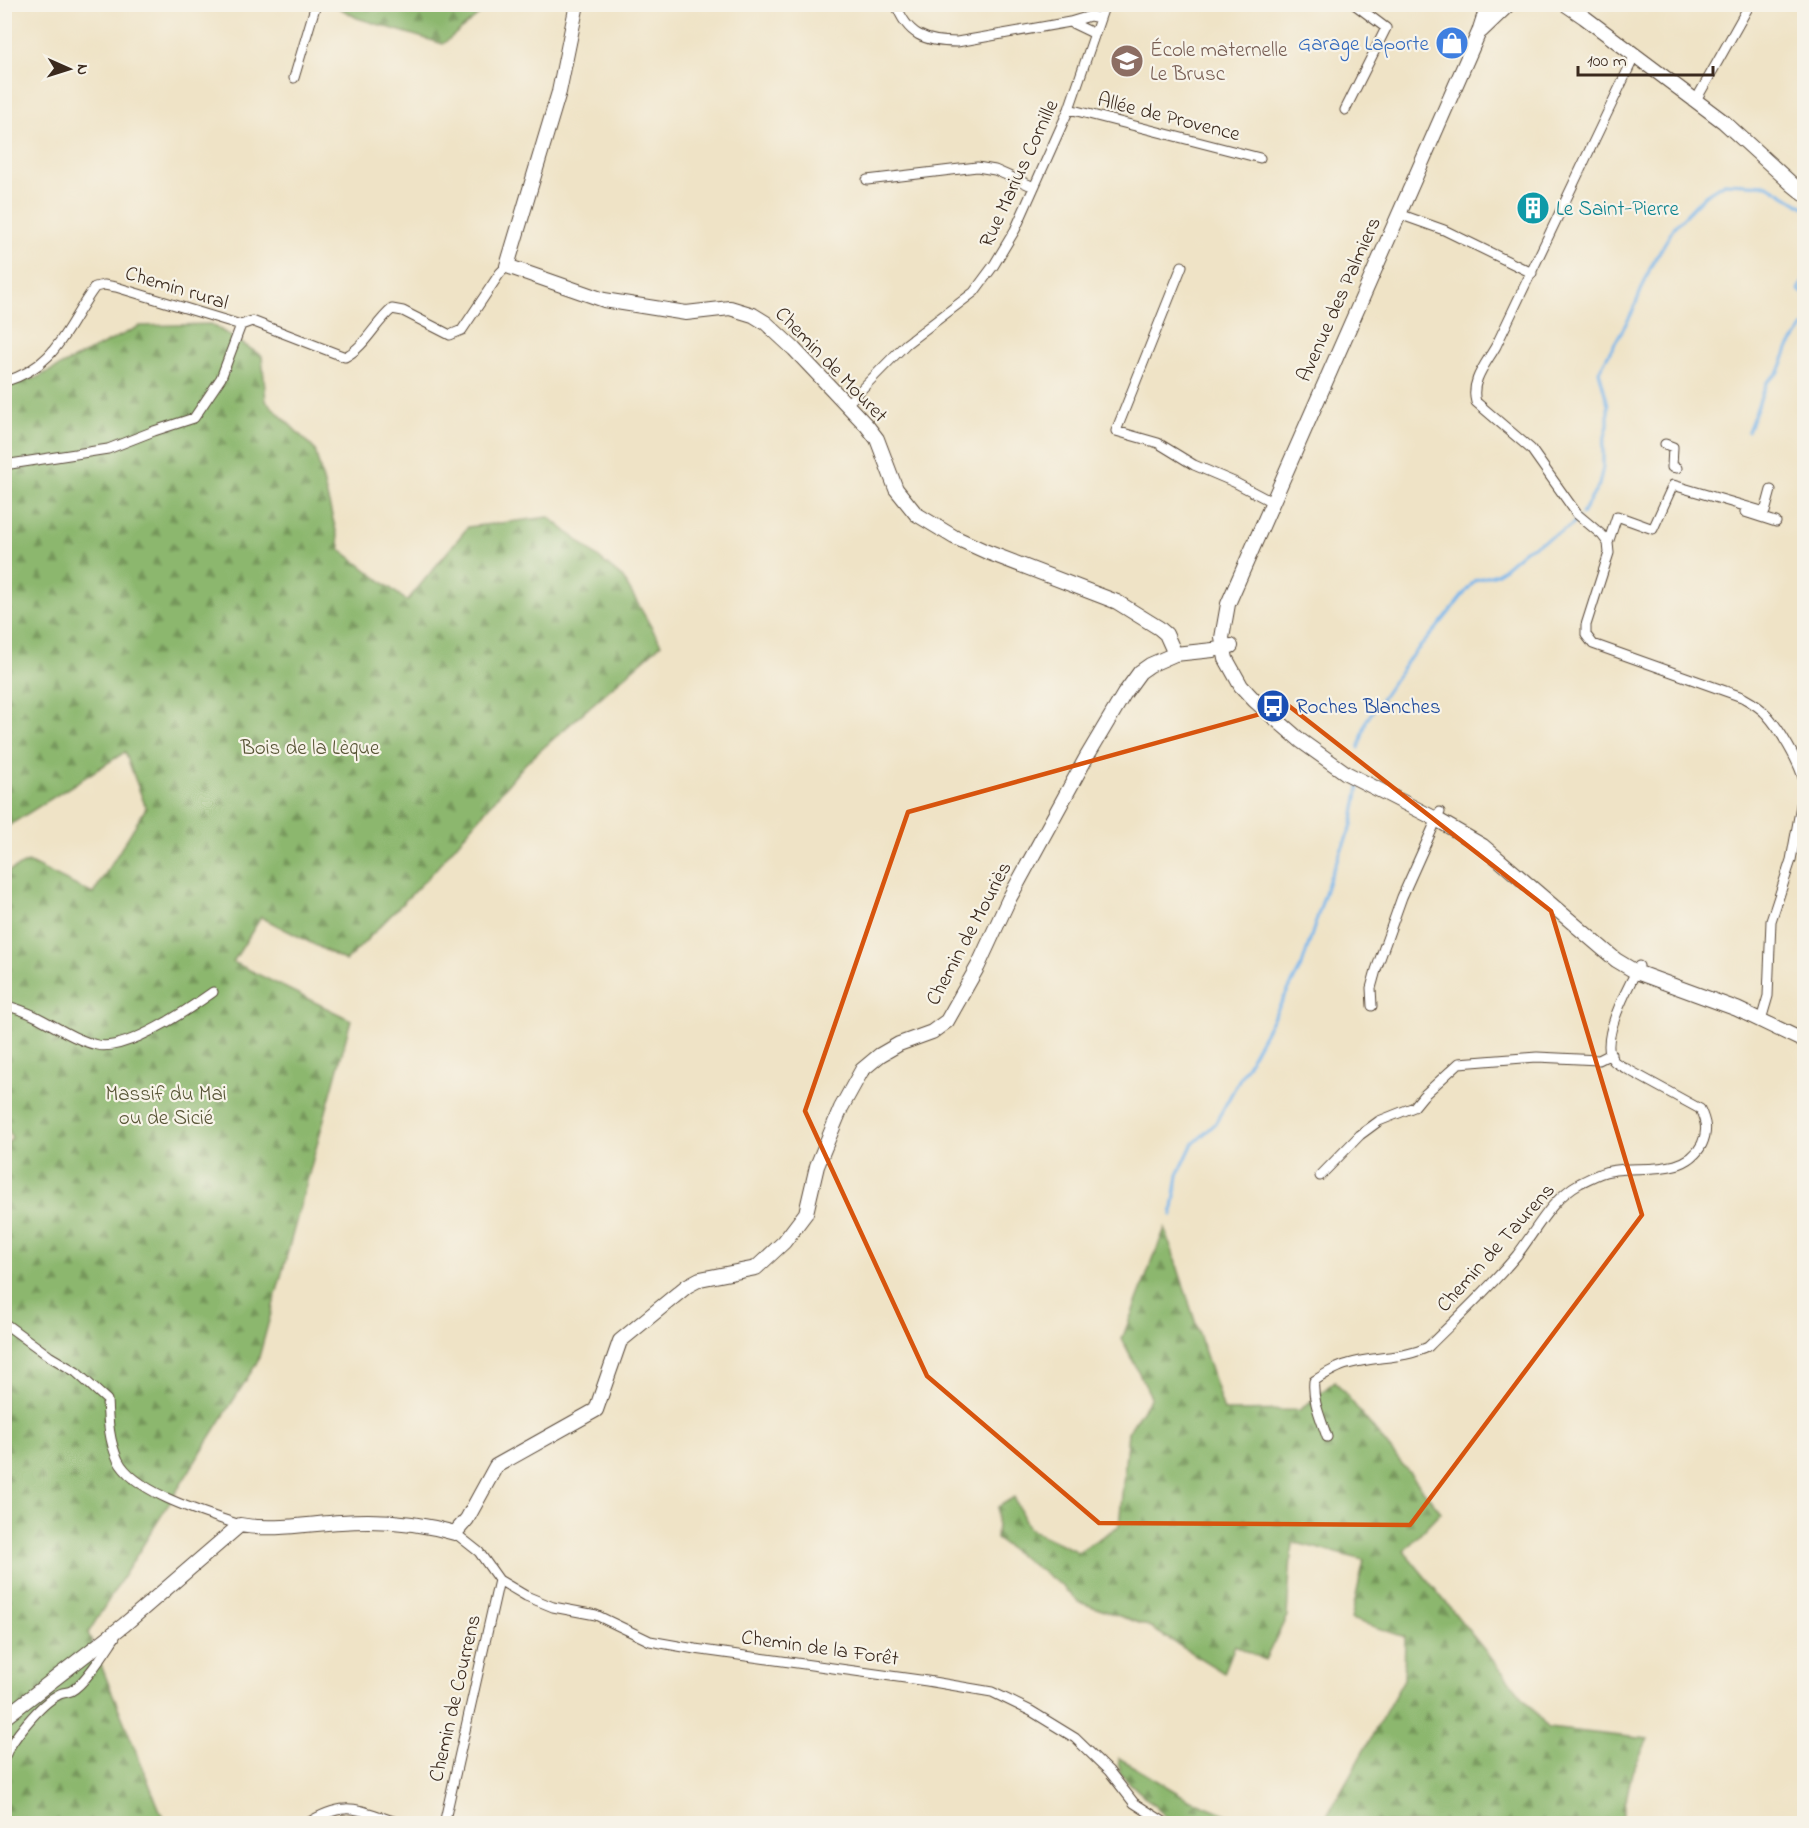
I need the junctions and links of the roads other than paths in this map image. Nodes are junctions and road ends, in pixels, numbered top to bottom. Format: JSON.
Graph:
{"nodes":[{"id":1,"x":316,"y":4,"type":"edge"},
{"id":2,"x":577,"y":4,"type":"edge"},
{"id":3,"x":896,"y":4,"type":"edge"},
{"id":4,"x":1105,"y":4,"type":"edge"},
{"id":5,"x":1354,"y":4,"type":"edge"},
{"id":6,"x":1488,"y":4,"type":"edge"},
{"id":7,"x":1502,"y":4,"type":"edge"},
{"id":8,"x":1509,"y":4,"type":"edge"},
{"id":9,"x":1565,"y":4,"type":"edge"},
{"id":10,"x":1750,"y":4,"type":"edge"},
{"id":11,"x":1100,"y":18,"type":"junction"},
{"id":12,"x":1071,"y":22,"type":"junction"},
{"id":13,"x":1479,"y":32,"type":"junction"},
{"id":14,"x":1095,"y":34,"type":"junction"},
{"id":15,"x":1635,"y":55,"type":"junction"},
{"id":16,"x":294,"y":78,"type":"dead end"},
{"id":17,"x":1696,"y":100,"type":"junction"},
{"id":18,"x":1069,"y":109,"type":"junction"},
{"id":19,"x":1344,"y":110,"type":"dead end"},
{"id":20,"x":1260,"y":158,"type":"dead end"},
{"id":21,"x":867,"y":180,"type":"dead end"},
{"id":22,"x":1035,"y":187,"type":"junction"},
{"id":23,"x":1804,"y":194,"type":"edge"},
{"id":24,"x":1399,"y":214,"type":"junction"},
{"id":25,"x":507,"y":266,"type":"junction"},
{"id":26,"x":1182,"y":266,"type":"dead end"},
{"id":27,"x":1532,"y":273,"type":"junction"},
{"id":28,"x":241,"y":325,"type":"junction"},
{"id":29,"x":4,"y":382,"type":"edge"},
{"id":30,"x":846,"y":405,"type":"junction"},
{"id":31,"x":1665,"y":444,"type":"dead end"},
{"id":32,"x":4,"y":465,"type":"edge"},
{"id":33,"x":1673,"y":484,"type":"junction"},
{"id":34,"x":1771,"y":490,"type":"dead end"},
{"id":35,"x":1718,"y":498,"type":"junction"},
{"id":36,"x":1272,"y":502,"type":"junction"},
{"id":37,"x":1776,"y":522,"type":"dead end"},
{"id":38,"x":1608,"y":543,"type":"junction"},
{"id":39,"x":1228,"y":647,"type":"junction"},
{"id":40,"x":1175,"y":654,"type":"junction"},
{"id":41,"x":1804,"y":781,"type":"edge"},
{"id":42,"x":1804,"y":789,"type":"edge"},
{"id":43,"x":1438,"y":815,"type":"junction"},
{"id":44,"x":1638,"y":969,"type":"junction"},
{"id":45,"x":213,"y":992,"type":"dead end"},
{"id":46,"x":4,"y":1005,"type":"edge"},
{"id":47,"x":1372,"y":1006,"type":"dead end"},
{"id":48,"x":1763,"y":1016,"type":"junction"},
{"id":49,"x":1804,"y":1031,"type":"edge"},
{"id":50,"x":1804,"y":1041,"type":"edge"},
{"id":51,"x":1611,"y":1054,"type":"junction"},
{"id":52,"x":1320,"y":1176,"type":"dead end"},
{"id":53,"x":4,"y":1323,"type":"edge"},
{"id":54,"x":1327,"y":1437,"type":"dead end"},
{"id":55,"x":240,"y":1525,"type":"junction"},
{"id":56,"x":455,"y":1533,"type":"junction"},
{"id":57,"x":499,"y":1581,"type":"junction"},
{"id":58,"x":124,"y":1625,"type":"junction"},
{"id":59,"x":4,"y":1718,"type":"edge"},
{"id":60,"x":4,"y":1758,"type":"edge"},
{"id":61,"x":306,"y":1824,"type":"edge"},
{"id":62,"x":403,"y":1824,"type":"edge"},
{"id":63,"x":444,"y":1824,"type":"edge"},
{"id":64,"x":1167,"y":1824,"type":"edge"}],
"edges":[{"from":1,"to":16,"type":"street"},
{"from":2,"to":25,"type":"street"},
{"from":3,"to":12,"type":"street"},
{"from":4,"to":11,"type":"street","name":"Rue Marius Cornille"},
{"from":5,"to":19,"type":"street"},
{"from":6,"to":13,"type":"street","name":"Avenue des Palmiers"},
{"from":7,"to":8,"type":"street"},
{"from":8,"to":13,"type":"street","name":"Avenue des Palmiers"},
{"from":9,"to":15,"type":"street"},
{"from":10,"to":17,"type":"street"},
{"from":11,"to":12,"type":"street"},
{"from":11,"to":14,"type":"street","name":"Rue Marius Cornille"},
{"from":12,"to":14,"type":"street"},
{"from":13,"to":24,"type":"street","name":"Avenue des Palmiers"},
{"from":14,"to":18,"type":"street","name":"Rue Marius Cornille"},
{"from":15,"to":17,"type":"street"},
{"from":15,"to":27,"type":"street"},
{"from":17,"to":23,"type":"street"},
{"from":18,"to":20,"type":"street","name":"Allée de Provence"},
{"from":18,"to":22,"type":"street","name":"Rue Marius Cornille"},
{"from":21,"to":22,"type":"street"},
{"from":22,"to":30,"type":"street","name":"Rue Marius Cornille"},
{"from":24,"to":27,"type":"street"},
{"from":24,"to":36,"type":"street","name":"Avenue des Palmiers"},
{"from":25,"to":28,"type":"street"},
{"from":25,"to":30,"type":"street","name":"Chemin de Mouret"},
{"from":26,"to":36,"type":"street"},
{"from":27,"to":38,"type":"street"},
{"from":28,"to":29,"type":"street","name":"Chemin rural"},
{"from":28,"to":32,"type":"street"},
{"from":30,"to":40,"type":"street","name":"Chemin de Mouret"},
{"from":31,"to":33,"type":"street"},
{"from":33,"to":35,"type":"street"},
{"from":33,"to":38,"type":"street"},
{"from":34,"to":35,"type":"street"},
{"from":35,"to":37,"type":"street"},
{"from":36,"to":39,"type":"street","name":"Avenue des Palmiers"},
{"from":38,"to":41,"type":"street"},
{"from":39,"to":40,"type":"street","name":"Chemin de Mouriès"},
{"from":39,"to":43,"type":"street"},
{"from":40,"to":56,"type":"street","name":"Chemin de Mouriès"},
{"from":42,"to":48,"type":"street"},
{"from":43,"to":44,"type":"street"},
{"from":43,"to":47,"type":"street"},
{"from":44,"to":48,"type":"street"},
{"from":44,"to":51,"type":"street"},
{"from":45,"to":46,"type":"street"},
{"from":48,"to":49,"type":"street"},
{"from":48,"to":50,"type":"street"},
{"from":51,"to":52,"type":"street"},
{"from":51,"to":54,"type":"street","name":"Chemin de Taurens"},
{"from":53,"to":55,"type":"street"},
{"from":55,"to":56,"type":"street"},
{"from":55,"to":58,"type":"street"},
{"from":56,"to":57,"type":"street","name":"Chemin de la Forêt"},
{"from":57,"to":63,"type":"street","name":"Chemin de Courrens"},
{"from":57,"to":64,"type":"street","name":"Chemin de la Forêt"},
{"from":58,"to":59,"type":"street"},
{"from":58,"to":60,"type":"street"},
{"from":61,"to":62,"type":"street"}]}
